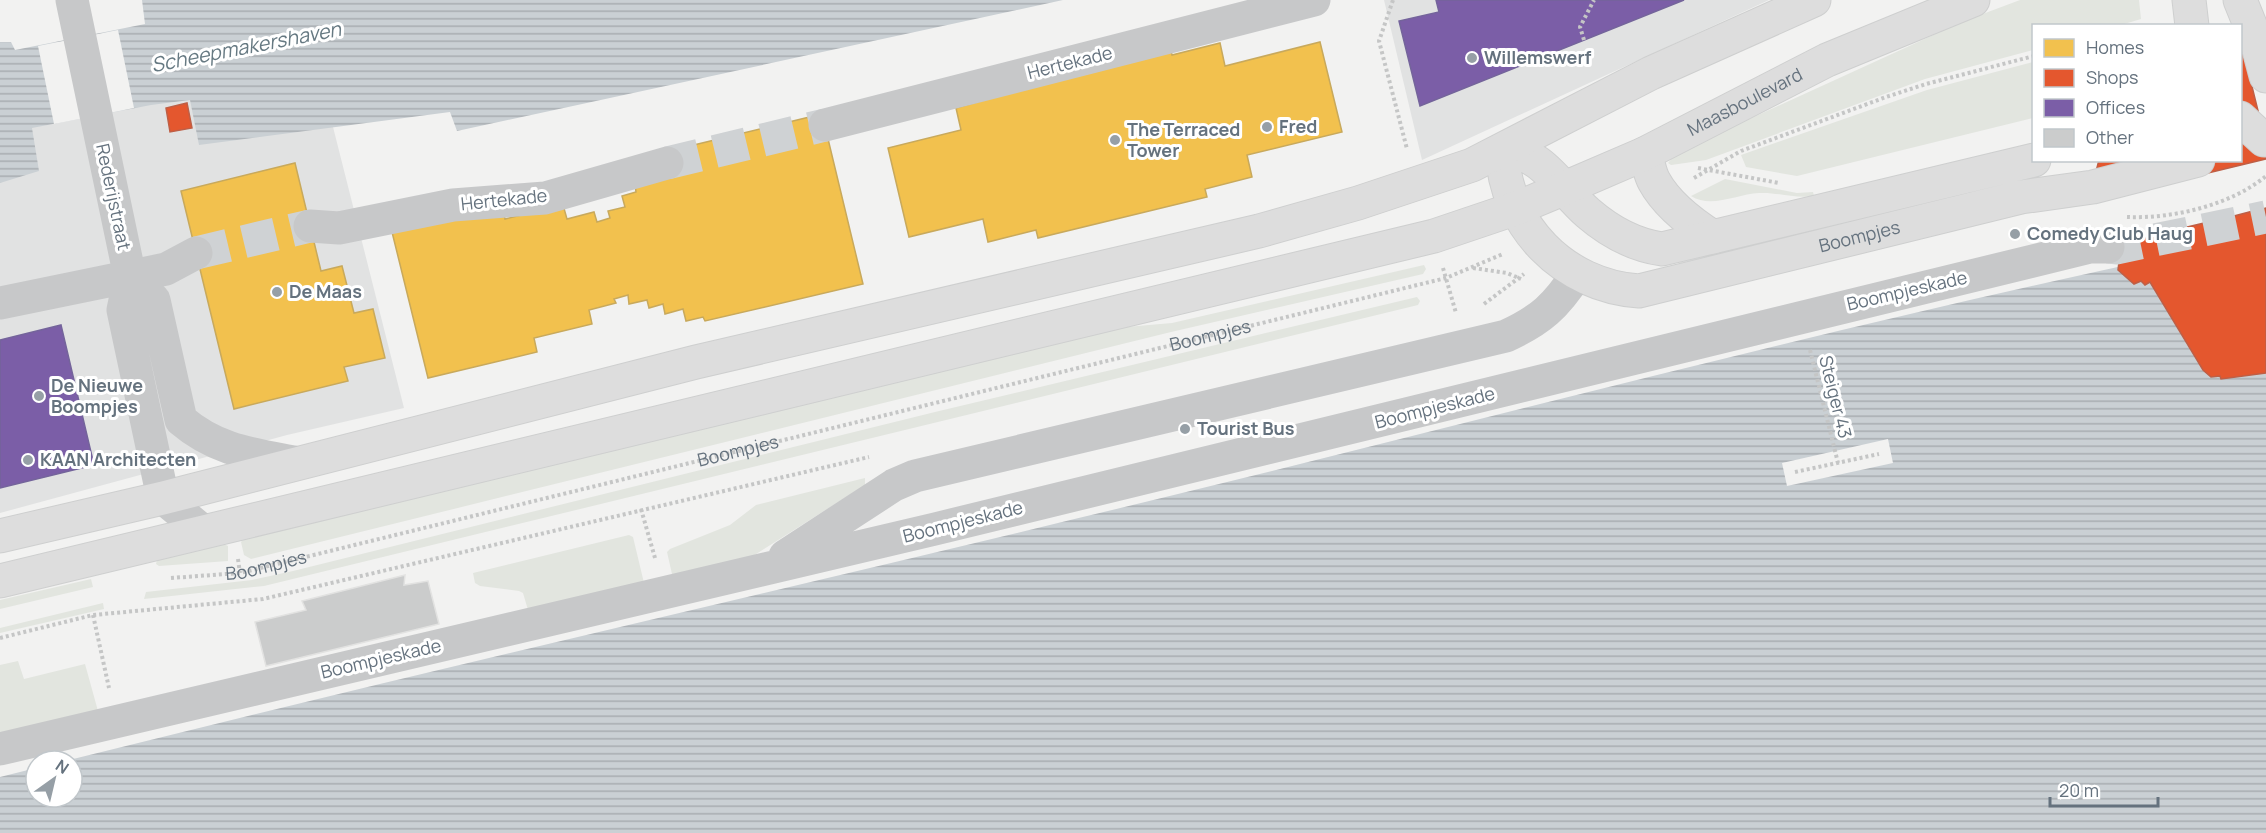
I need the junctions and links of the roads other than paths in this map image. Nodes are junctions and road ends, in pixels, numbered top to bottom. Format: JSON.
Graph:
{"nodes":[{"id":1,"x":72,"y":0,"type":"edge"},
{"id":2,"x":1314,"y":0,"type":"edge"},
{"id":3,"x":1814,"y":0,"type":"edge"},
{"id":4,"x":1973,"y":0,"type":"edge"},
{"id":5,"x":2188,"y":0,"type":"edge"},
{"id":6,"x":2240,"y":0,"type":"edge"},
{"id":7,"x":2192,"y":24,"type":"edge"},
{"id":8,"x":2266,"y":76,"type":"edge"},
{"id":9,"x":2266,"y":89,"type":"edge"},
{"id":10,"x":2242,"y":100,"type":"edge"},
{"id":11,"x":2242,"y":119,"type":"edge"},
{"id":12,"x":825,"y":125,"type":"tunnel mouth"},
{"id":13,"x":2259,"y":136,"type":"edge"},
{"id":14,"x":1502,"y":151,"type":"junction"},
{"id":15,"x":2032,"y":160,"type":"edge"},
{"id":16,"x":2190,"y":162,"type":"edge"},
{"id":17,"x":667,"y":163,"type":"tunnel mouth"},
{"id":18,"x":1654,"y":176,"type":"junction"},
{"id":19,"x":1565,"y":188,"type":"junction"},
{"id":20,"x":1517,"y":208,"type":"junction"},
{"id":21,"x":321,"y":233,"type":"tunnel mouth"},
{"id":22,"x":1713,"y":237,"type":"junction"},
{"id":23,"x":2108,"y":247,"type":"tunnel mouth"},
{"id":24,"x":199,"y":263,"type":"tunnel mouth"},
{"id":25,"x":130,"y":277,"type":"junction"},
{"id":26,"x":1568,"y":287,"type":"junction"},
{"id":27,"x":0,"y":303,"type":"edge"},
{"id":28,"x":294,"y":462,"type":"junction"},
{"id":29,"x":163,"y":498,"type":"junction"},
{"id":30,"x":203,"y":531,"type":"junction"},
{"id":31,"x":0,"y":536,"type":"edge"},
{"id":32,"x":763,"y":570,"type":"junction"},
{"id":33,"x":0,"y":581,"type":"edge"},
{"id":34,"x":0,"y":749,"type":"edge"}],
"edges":[{"from":1,"to":25,"type":"street","name":"Rederijstraat"},
{"from":2,"to":12,"type":"street","name":"Hertekade"},
{"from":3,"to":14,"type":"main road"},
{"from":4,"to":18,"type":"main road","name":"Maasboulevard"},
{"from":5,"to":7,"type":"main road"},
{"from":6,"to":8,"type":"main road"},
{"from":9,"to":10,"type":"main road"},
{"from":11,"to":13,"type":"main road"},
{"from":14,"to":19,"type":"main road","name":"Boompjes"},
{"from":14,"to":20,"type":"main road","name":"Boompjes"},
{"from":14,"to":28,"type":"main road"},
{"from":15,"to":22,"type":"main road","name":"Boompjes"},
{"from":16,"to":26,"type":"main road","name":"Boompjes"},
{"from":17,"to":21,"type":"street","name":"Hertekade"},
{"from":18,"to":19,"type":"main road","name":"Maasboulevard"},
{"from":18,"to":22,"type":"main road"},
{"from":19,"to":20,"type":"main road","name":"Maasboulevard"},
{"from":19,"to":22,"type":"main road","name":"Boompjes"},
{"from":20,"to":26,"type":"main road","name":"Boompjes"},
{"from":20,"to":30,"type":"main road"},
{"from":23,"to":32,"type":"street","name":"Boompjeskade"},
{"from":24,"to":25,"type":"street"},
{"from":25,"to":27,"type":"street"},
{"from":25,"to":28,"type":"street"},
{"from":25,"to":29,"type":"street","name":"Rederijstraat"},
{"from":26,"to":32,"type":"street","name":"Boompjeskade"},
{"from":28,"to":29,"type":"main road"},
{"from":29,"to":30,"type":"street"},
{"from":29,"to":31,"type":"main road"},
{"from":30,"to":33,"type":"main road"},
{"from":32,"to":34,"type":"street","name":"Boompjeskade"}]}
